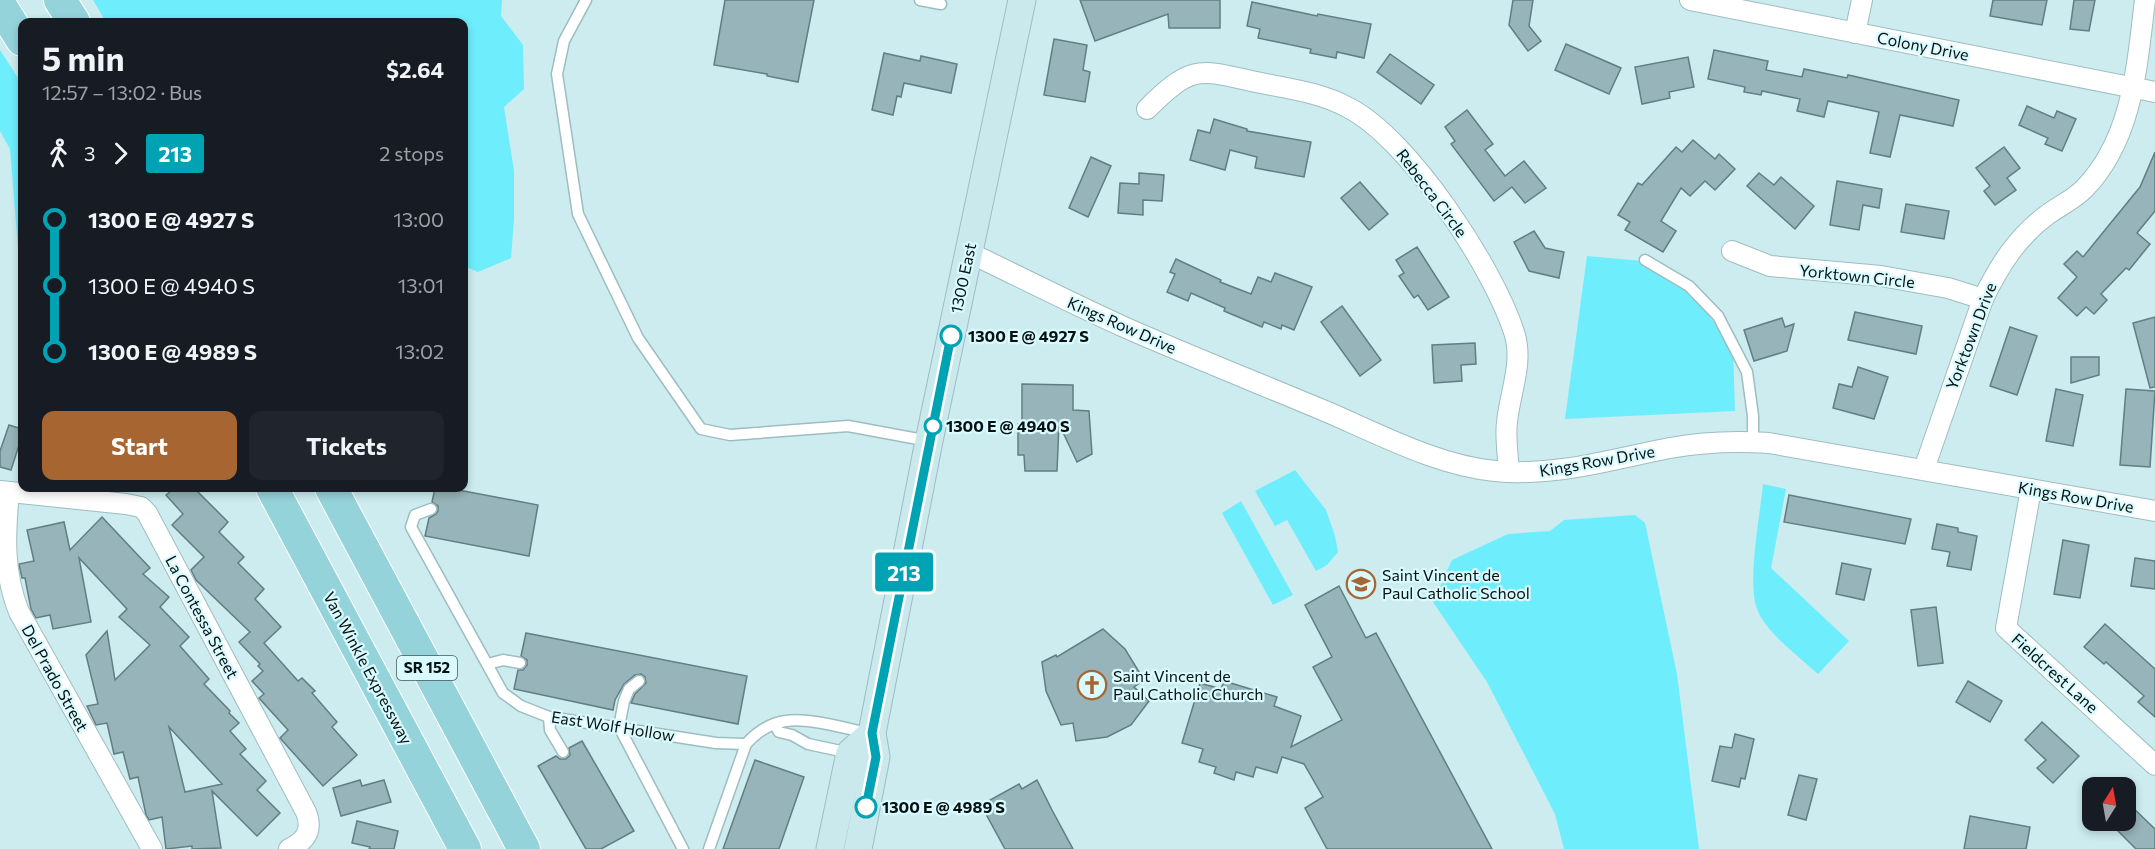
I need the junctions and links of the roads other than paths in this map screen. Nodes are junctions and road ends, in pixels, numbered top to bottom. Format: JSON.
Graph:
{"nodes":[{"id":1,"x":60,"y":0,"type":"edge"},
{"id":2,"x":586,"y":0,"type":"edge"},
{"id":3,"x":920,"y":0,"type":"edge"},
{"id":4,"x":1022,"y":0,"type":"edge"},
{"id":5,"x":1690,"y":0,"type":"edge"},
{"id":6,"x":1862,"y":0,"type":"edge"},
{"id":7,"x":2145,"y":0,"type":"edge"},
{"id":8,"x":941,"y":4,"type":"dead end"},
{"id":9,"x":0,"y":5,"type":"edge"},
{"id":10,"x":72,"y":18,"type":"edge"},
{"id":11,"x":1855,"y":33,"type":"junction"},
{"id":12,"x":18,"y":34,"type":"edge"},
{"id":13,"x":2132,"y":87,"type":"junction"},
{"id":14,"x":2155,"y":92,"type":"edge"},
{"id":15,"x":1147,"y":109,"type":"dead end"},
{"id":16,"x":1732,"y":251,"type":"dead end"},
{"id":17,"x":968,"y":252,"type":"junction"},
{"id":18,"x":1645,"y":260,"type":"dead end"},
{"id":19,"x":1983,"y":299,"type":"junction"},
{"id":20,"x":930,"y":441,"type":"junction"},
{"id":21,"x":1753,"y":442,"type":"junction"},
{"id":22,"x":1924,"y":469,"type":"junction"},
{"id":23,"x":1509,"y":472,"type":"junction"},
{"id":24,"x":2031,"y":489,"type":"junction"},
{"id":25,"x":4,"y":492,"type":"edge"},
{"id":26,"x":274,"y":492,"type":"edge"},
{"id":27,"x":333,"y":492,"type":"edge"},
{"id":28,"x":431,"y":509,"type":"dead end"},
{"id":29,"x":2155,"y":511,"type":"edge"},
{"id":30,"x":520,"y":663,"type":"dead end"},
{"id":31,"x":488,"y":664,"type":"junction"},
{"id":32,"x":639,"y":681,"type":"dead end"},
{"id":33,"x":549,"y":717,"type":"junction"},
{"id":34,"x":775,"y":724,"type":"junction"},
{"id":35,"x":619,"y":727,"type":"junction"},
{"id":36,"x":872,"y":733,"type":"junction"},
{"id":37,"x":746,"y":744,"type":"junction"},
{"id":38,"x":563,"y":752,"type":"dead end"},
{"id":39,"x":850,"y":753,"type":"junction"},
{"id":40,"x":2155,"y":765,"type":"edge"},
{"id":41,"x":153,"y":849,"type":"edge"},
{"id":42,"x":290,"y":849,"type":"edge"},
{"id":43,"x":465,"y":849,"type":"edge"},
{"id":44,"x":524,"y":849,"type":"edge"},
{"id":45,"x":683,"y":849,"type":"edge"},
{"id":46,"x":709,"y":849,"type":"edge"},
{"id":47,"x":830,"y":849,"type":"edge"},
{"id":48,"x":858,"y":849,"type":"edge"}],
"edges":[{"from":1,"to":10,"type":"main road"},
{"from":2,"to":20,"type":"lane"},
{"from":3,"to":8,"type":"lane"},
{"from":4,"to":17,"type":"main road","name":"1300 East"},
{"from":5,"to":11,"type":"street","name":"Colony Drive"},
{"from":6,"to":11,"type":"street"},
{"from":7,"to":13,"type":"street","name":"Yorktown Drive"},
{"from":9,"to":12,"type":"main road"},
{"from":11,"to":13,"type":"street","name":"Colony Drive"},
{"from":13,"to":14,"type":"street","name":"Colony Drive"},
{"from":13,"to":19,"type":"street","name":"Yorktown Drive"},
{"from":15,"to":23,"type":"street","name":"Rebecca Circle"},
{"from":16,"to":19,"type":"street","name":"Yorktown Circle"},
{"from":17,"to":20,"type":"main road","name":"1300 East"},
{"from":17,"to":23,"type":"street","name":"Kings Row Drive"},
{"from":18,"to":21,"type":"lane"},
{"from":19,"to":22,"type":"street","name":"Yorktown Drive"},
{"from":20,"to":36,"type":"main road","name":"1300 East"},
{"from":21,"to":22,"type":"street","name":"Kings Row Drive"},
{"from":21,"to":23,"type":"street","name":"Kings Row Drive"},
{"from":22,"to":24,"type":"street","name":"Kings Row Drive"},
{"from":24,"to":29,"type":"street","name":"Kings Row Drive"},
{"from":24,"to":40,"type":"street","name":"Fieldcrest Lane"},
{"from":25,"to":41,"type":"street","name":"Del Prado Street"},
{"from":25,"to":42,"type":"street","name":"La Contessa Street"},
{"from":26,"to":43,"type":"main road","name":"Van Winkle Expressway","number":"SR 152"},
{"from":27,"to":44,"type":"main road","number":"SR 152"},
{"from":28,"to":31,"type":"lane","name":"East Wolf Hollow"},
{"from":30,"to":31,"type":"lane"},
{"from":31,"to":33,"type":"lane","name":"East Wolf Hollow"},
{"from":32,"to":35,"type":"lane"},
{"from":33,"to":35,"type":"lane","name":"East Wolf Hollow"},
{"from":33,"to":38,"type":"lane"},
{"from":34,"to":36,"type":"lane"},
{"from":34,"to":37,"type":"lane"},
{"from":34,"to":39,"type":"lane"},
{"from":35,"to":37,"type":"lane","name":"East Wolf Hollow"},
{"from":35,"to":45,"type":"lane"},
{"from":36,"to":39,"type":"main road"},
{"from":36,"to":48,"type":"main road","name":"1300 East"},
{"from":37,"to":46,"type":"lane"},
{"from":39,"to":47,"type":"main road"}]}
